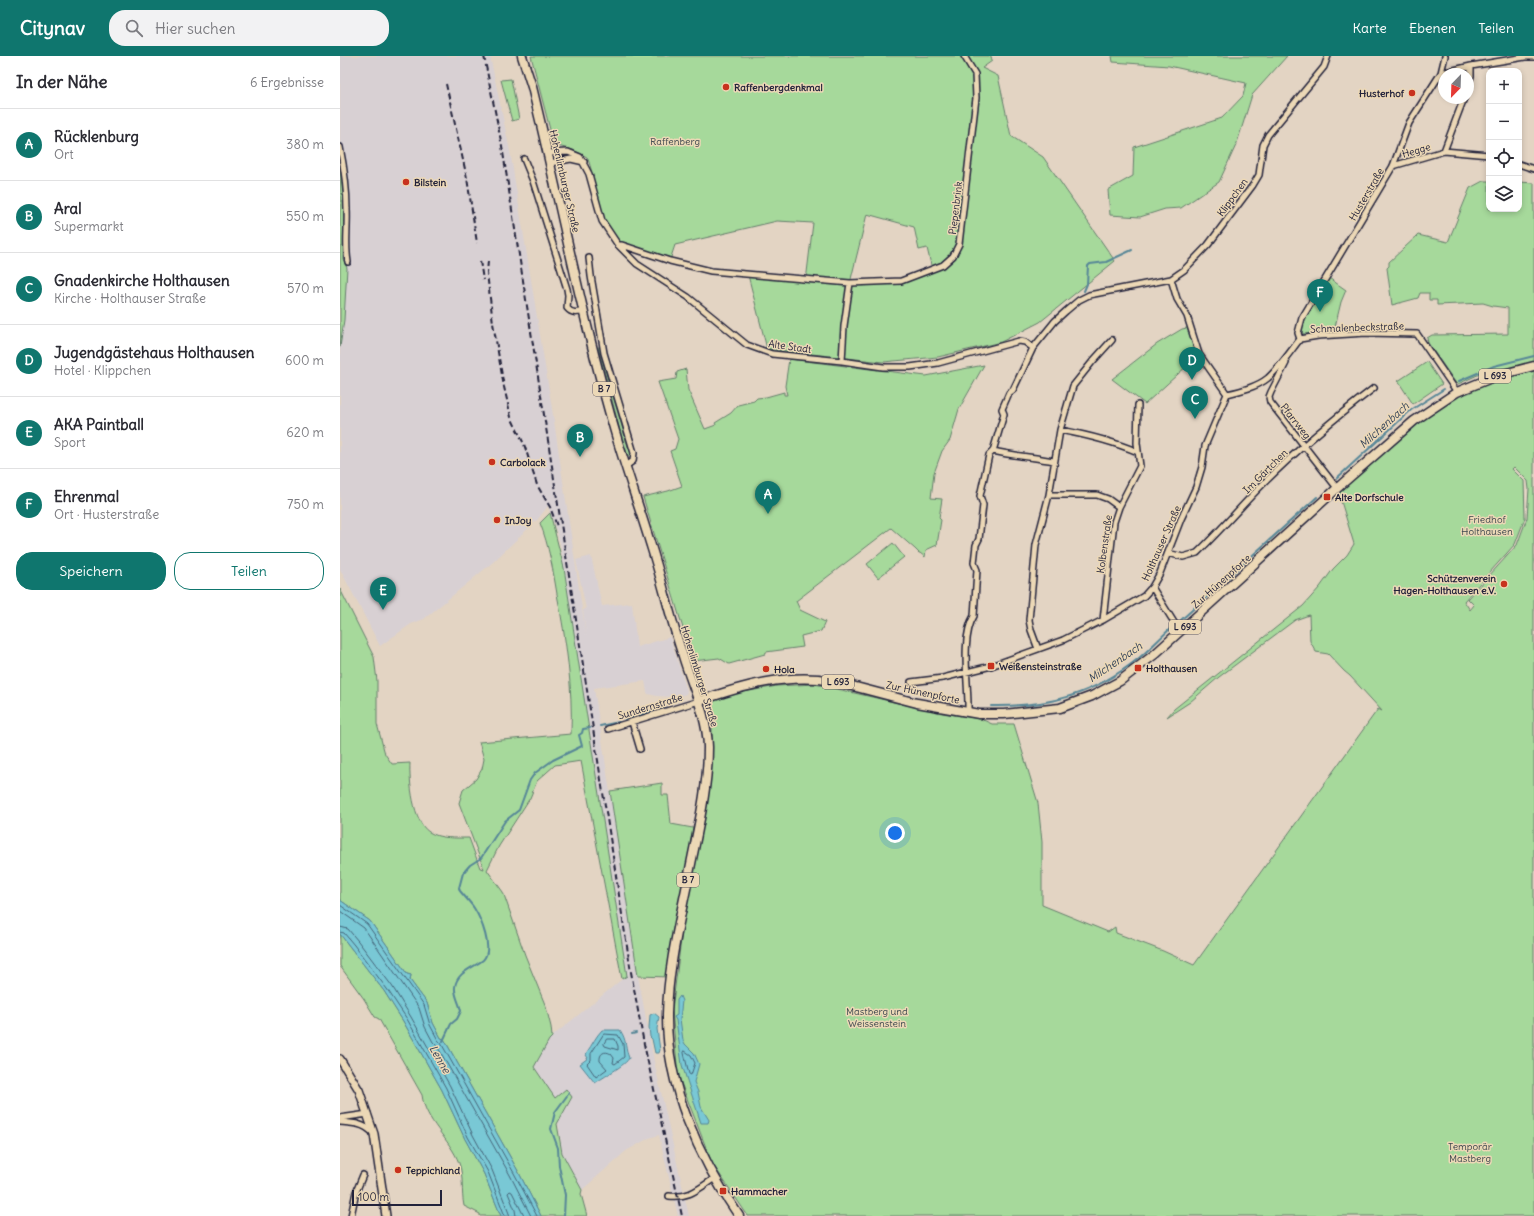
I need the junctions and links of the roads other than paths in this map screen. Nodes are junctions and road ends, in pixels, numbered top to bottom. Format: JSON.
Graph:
{"nodes":[{"id":1,"x":522,"y":56,"type":"edge"},
{"id":2,"x":964,"y":56,"type":"edge"},
{"id":3,"x":1328,"y":56,"type":"edge"},
{"id":4,"x":1445,"y":56,"type":"edge"},
{"id":5,"x":1534,"y":57,"type":"edge"},
{"id":6,"x":1472,"y":66,"type":"joint"},
{"id":7,"x":1442,"y":68,"type":"edge"},
{"id":8,"x":1463,"y":68,"type":"edge"},
{"id":9,"x":1438,"y":78,"type":"edge"},
{"id":10,"x":1462,"y":104,"type":"edge"},
{"id":11,"x":340,"y":147,"type":"edge"},
{"id":12,"x":1444,"y":151,"type":"junction"},
{"id":13,"x":548,"y":153,"type":"junction"},
{"id":14,"x":1486,"y":155,"type":"edge"},
{"id":15,"x":524,"y":159,"type":"dead end"},
{"id":16,"x":584,"y":162,"type":"junction"},
{"id":17,"x":550,"y":163,"type":"junction"},
{"id":18,"x":1522,"y":165,"type":"edge"},
{"id":19,"x":1392,"y":166,"type":"junction"},
{"id":20,"x":1534,"y":169,"type":"edge"},
{"id":21,"x":618,"y":245,"type":"junction"},
{"id":22,"x":589,"y":258,"type":"dead end"},
{"id":23,"x":348,"y":262,"type":"dead end"},
{"id":24,"x":1171,"y":279,"type":"junction"},
{"id":25,"x":850,"y":283,"type":"junction"},
{"id":26,"x":584,"y":311,"type":"junction"},
{"id":27,"x":1300,"y":339,"type":"junction"},
{"id":28,"x":1112,"y":340,"type":"dead end"},
{"id":29,"x":1033,"y":348,"type":"junction"},
{"id":30,"x":1286,"y":359,"type":"junction"},
{"id":31,"x":842,"y":361,"type":"junction"},
{"id":32,"x":1534,"y":366,"type":"edge"},
{"id":33,"x":1374,"y":388,"type":"dead end"},
{"id":34,"x":1457,"y":392,"type":"junction"},
{"id":35,"x":1227,"y":394,"type":"junction"},
{"id":36,"x":1138,"y":405,"type":"dead end"},
{"id":37,"x":1060,"y":430,"type":"junction"},
{"id":38,"x":1304,"y":445,"type":"junction"},
{"id":39,"x":993,"y":451,"type":"junction"},
{"id":40,"x":1138,"y":452,"type":"junction"},
{"id":41,"x":1054,"y":461,"type":"junction"},
{"id":42,"x":626,"y":466,"type":"junction"},
{"id":43,"x":1337,"y":488,"type":"junction"},
{"id":44,"x":1049,"y":495,"type":"junction"},
{"id":45,"x":1119,"y":507,"type":"junction"},
{"id":46,"x":1168,"y":553,"type":"junction"},
{"id":47,"x":1152,"y":587,"type":"junction"},
{"id":48,"x":1104,"y":620,"type":"junction"},
{"id":49,"x":1180,"y":632,"type":"junction"},
{"id":50,"x":1038,"y":649,"type":"junction"},
{"id":51,"x":966,"y":673,"type":"junction"},
{"id":52,"x":911,"y":682,"type":"dead end"},
{"id":53,"x":699,"y":701,"type":"junction"},
{"id":54,"x":968,"y":712,"type":"junction"},
{"id":55,"x":632,"y":722,"type":"junction"},
{"id":56,"x":608,"y":729,"type":"dead end"},
{"id":57,"x":640,"y":749,"type":"dead end"},
{"id":58,"x":340,"y":1059,"type":"edge"},
{"id":59,"x":368,"y":1114,"type":"junction"},
{"id":60,"x":340,"y":1118,"type":"edge"},
{"id":61,"x":340,"y":1122,"type":"edge"},
{"id":62,"x":374,"y":1134,"type":"junction"},
{"id":63,"x":363,"y":1175,"type":"dead end"},
{"id":64,"x":715,"y":1178,"type":"junction"},
{"id":65,"x":669,"y":1196,"type":"dead end"},
{"id":66,"x":352,"y":1216,"type":"edge"},
{"id":67,"x":386,"y":1216,"type":"edge"},
{"id":68,"x":739,"y":1216,"type":"edge"}],
"edges":[{"from":1,"to":13,"type":"main road","name":"Hohenlimburger Straße","number":"B 7"},
{"from":2,"to":25,"type":"street","name":"Piepenbrink"},
{"from":3,"to":24,"type":"street","name":"Klippchen"},
{"from":4,"to":7,"type":"street","name":"Husterstraße"},
{"from":5,"to":6,"type":"street"},
{"from":6,"to":8,"type":"street"},
{"from":9,"to":19,"type":"street","name":"Husterstraße"},
{"from":10,"to":12,"type":"street","name":"Hegge"},
{"from":11,"to":23,"type":"street"},
{"from":12,"to":14,"type":"street","name":"Hegge"},
{"from":12,"to":19,"type":"street","name":"Hegge"},
{"from":13,"to":16,"type":"street"},
{"from":13,"to":17,"type":"main road","name":"Hohenlimburger Straße","number":"B 7"},
{"from":15,"to":26,"type":"street"},
{"from":16,"to":17,"type":"street"},
{"from":16,"to":21,"type":"street","name":"Alte Stadt"},
{"from":17,"to":26,"type":"main road","name":"Hohenlimburger Straße","number":"B 7"},
{"from":18,"to":20,"type":"street"},
{"from":19,"to":27,"type":"street","name":"Husterstraße"},
{"from":21,"to":25,"type":"street","name":"Piepenbrink"},
{"from":21,"to":31,"type":"street","name":"Alte Stadt"},
{"from":22,"to":42,"type":"street"},
{"from":24,"to":29,"type":"street","name":"Klippchen"},
{"from":24,"to":35,"type":"street"},
{"from":25,"to":31,"type":"street"},
{"from":26,"to":42,"type":"main road","name":"Hohenlimburger Straße","number":"B 7"},
{"from":27,"to":30,"type":"street"},
{"from":27,"to":34,"type":"street","name":"Schmalenbeckstraße"},
{"from":28,"to":37,"type":"street"},
{"from":29,"to":31,"type":"street","name":"Alte Stadt"},
{"from":29,"to":39,"type":"street"},
{"from":30,"to":35,"type":"street"},
{"from":30,"to":38,"type":"street","name":"Pfarrweg"},
{"from":32,"to":34,"type":"main road","name":"Zur Hünenpforte","number":"L 693"},
{"from":33,"to":38,"type":"street","name":"Im Gärtchen"},
{"from":34,"to":43,"type":"main road","name":"Zur Hünenpforte","number":"L 693"},
{"from":35,"to":46,"type":"street","name":"Holthauser Straße"},
{"from":36,"to":40,"type":"street","name":"Kolbenstraße"},
{"from":37,"to":40,"type":"street"},
{"from":37,"to":41,"type":"street"},
{"from":38,"to":43,"type":"street","name":"Pfarrweg"},
{"from":38,"to":46,"type":"street","name":"Im Gärtchen"},
{"from":39,"to":41,"type":"street"},
{"from":39,"to":51,"type":"street"},
{"from":40,"to":45,"type":"street","name":"Kolbenstraße"},
{"from":41,"to":44,"type":"street"},
{"from":42,"to":53,"type":"main road","name":"Hohenlimburger Straße","number":"B 7"},
{"from":43,"to":49,"type":"main road","name":"Zur Hünenpforte","number":"L 693"},
{"from":44,"to":45,"type":"street"},
{"from":44,"to":50,"type":"street"},
{"from":45,"to":48,"type":"street","name":"Kolbenstraße"},
{"from":46,"to":47,"type":"street","name":"Holthauser Straße"},
{"from":47,"to":48,"type":"street","name":"Holthauser Straße"},
{"from":47,"to":49,"type":"street"},
{"from":48,"to":50,"type":"street","name":"Holthauser Straße"},
{"from":49,"to":54,"type":"main road","name":"Zur Hünenpforte","number":"L 693"},
{"from":50,"to":51,"type":"street","name":"Holthauser Straße"},
{"from":51,"to":52,"type":"street","name":"Holthauser Straße"},
{"from":51,"to":54,"type":"street"},
{"from":53,"to":54,"type":"main road","name":"Zur Hünenpforte","number":"L 693"},
{"from":53,"to":55,"type":"street","name":"Sundernstraße"},
{"from":53,"to":64,"type":"main road","name":"Hohenlimburger Straße","number":"B 7"},
{"from":55,"to":56,"type":"street","name":"Sundernstraße"},
{"from":55,"to":57,"type":"street"},
{"from":58,"to":59,"type":"main road"},
{"from":59,"to":60,"type":"street"},
{"from":59,"to":62,"type":"main road"},
{"from":61,"to":62,"type":"street"},
{"from":62,"to":67,"type":"main road"},
{"from":63,"to":66,"type":"street"},
{"from":64,"to":65,"type":"street"},
{"from":64,"to":68,"type":"main road","name":"Hohenlimburger Straße","number":"B 7"}]}
